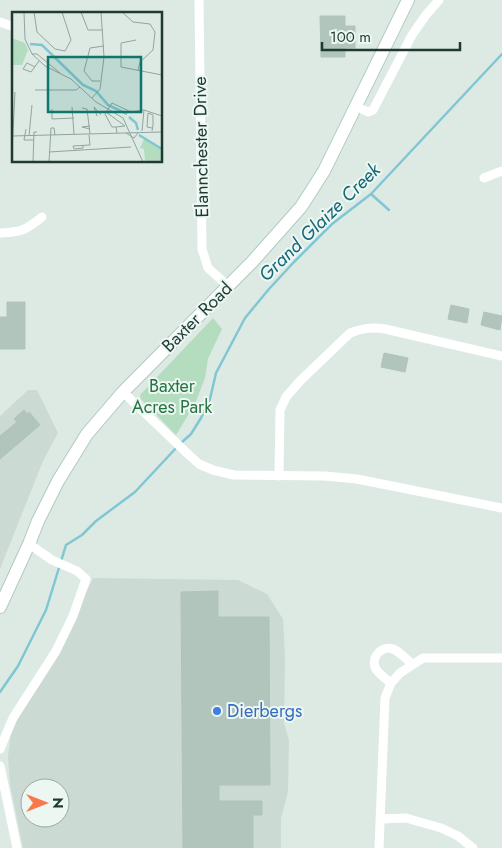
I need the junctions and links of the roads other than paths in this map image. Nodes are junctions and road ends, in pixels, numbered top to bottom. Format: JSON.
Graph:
{"nodes":[{"id":1,"x":200,"y":0,"type":"edge"},
{"id":2,"x":408,"y":0,"type":"edge"},
{"id":3,"x":439,"y":0,"type":"edge"},
{"id":4,"x":0,"y":22,"type":"edge"},
{"id":5,"x":12,"y":26,"type":"edge"},
{"id":6,"x":355,"y":106,"type":"junction"},
{"id":7,"x":502,"y":171,"type":"edge"},
{"id":8,"x":484,"y":178,"type":"dead end"},
{"id":9,"x":42,"y":216,"type":"dead end"},
{"id":10,"x":0,"y":232,"type":"edge"},
{"id":11,"x":227,"y":285,"type":"junction"},
{"id":12,"x":502,"y":356,"type":"edge"},
{"id":13,"x":123,"y":392,"type":"junction"},
{"id":14,"x":279,"y":476,"type":"junction"},
{"id":15,"x":502,"y":508,"type":"edge"},
{"id":16,"x":29,"y":544,"type":"junction"},
{"id":17,"x":0,"y":607,"type":"edge"},
{"id":18,"x":502,"y":658,"type":"edge"},
{"id":19,"x":412,"y":664,"type":"junction"},
{"id":20,"x":391,"y":683,"type":"junction"},
{"id":21,"x":0,"y":749,"type":"edge"},
{"id":22,"x":0,"y":766,"type":"edge"},
{"id":23,"x":381,"y":819,"type":"junction"},
{"id":24,"x":17,"y":848,"type":"edge"},
{"id":25,"x":379,"y":848,"type":"edge"},
{"id":26,"x":473,"y":848,"type":"edge"}],
"edges":[{"from":1,"to":11,"type":"street","name":"Elannchester Drive"},
{"from":2,"to":6,"type":"main road","name":"Baxter Road"},
{"from":3,"to":6,"type":"street"},
{"from":4,"to":5,"type":"street"},
{"from":6,"to":11,"type":"main road","name":"Baxter Road"},
{"from":7,"to":8,"type":"street"},
{"from":9,"to":10,"type":"street"},
{"from":11,"to":13,"type":"main road","name":"Baxter Road"},
{"from":12,"to":14,"type":"street"},
{"from":13,"to":14,"type":"street"},
{"from":13,"to":16,"type":"main road","name":"Baxter Road"},
{"from":14,"to":15,"type":"street"},
{"from":16,"to":17,"type":"main road","name":"Baxter Road"},
{"from":16,"to":21,"type":"street"},
{"from":18,"to":19,"type":"street"},
{"from":19,"to":20,"type":"street"},
{"from":19,"to":20,"type":"street"},
{"from":20,"to":23,"type":"street"},
{"from":22,"to":24,"type":"street"},
{"from":23,"to":25,"type":"street"},
{"from":23,"to":26,"type":"street"}]}
